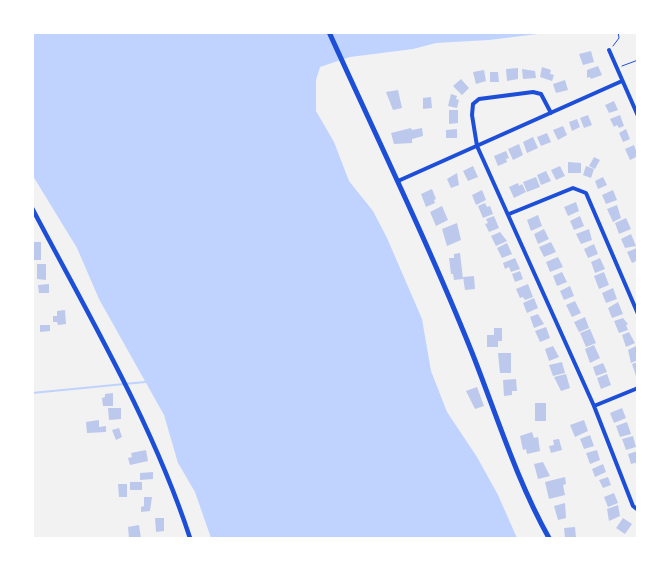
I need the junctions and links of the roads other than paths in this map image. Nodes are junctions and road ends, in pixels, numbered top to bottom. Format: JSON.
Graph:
{"nodes":[{"id":1,"x":329,"y":32,"type":"edge"},
{"id":2,"x":609,"y":50,"type":"road end"},
{"id":3,"x":622,"y":81,"type":"junction"},
{"id":4,"x":551,"y":113,"type":"junction"},
{"id":5,"x":638,"y":116,"type":"edge"},
{"id":6,"x":477,"y":146,"type":"junction"},
{"id":7,"x":398,"y":182,"type":"junction"},
{"id":8,"x":32,"y":208,"type":"edge"},
{"id":9,"x":509,"y":214,"type":"junction"},
{"id":10,"x":638,"y":314,"type":"edge"},
{"id":11,"x":638,"y":388,"type":"edge"},
{"id":12,"x":594,"y":406,"type":"junction"},
{"id":13,"x":638,"y":510,"type":"edge"},
{"id":14,"x":190,"y":538,"type":"edge"},
{"id":15,"x":550,"y":538,"type":"edge"}],
"edges":[{"from":1,"to":7,"type":"main road"},
{"from":2,"to":3,"type":"street"},
{"from":3,"to":4,"type":"street"},
{"from":3,"to":5,"type":"street"},
{"from":4,"to":6,"type":"street"},
{"from":4,"to":6,"type":"street"},
{"from":6,"to":7,"type":"street"},
{"from":6,"to":9,"type":"street"},
{"from":7,"to":15,"type":"main road"},
{"from":8,"to":14,"type":"street"},
{"from":9,"to":10,"type":"street"},
{"from":9,"to":12,"type":"street"},
{"from":11,"to":12,"type":"street"},
{"from":12,"to":13,"type":"street"}]}
